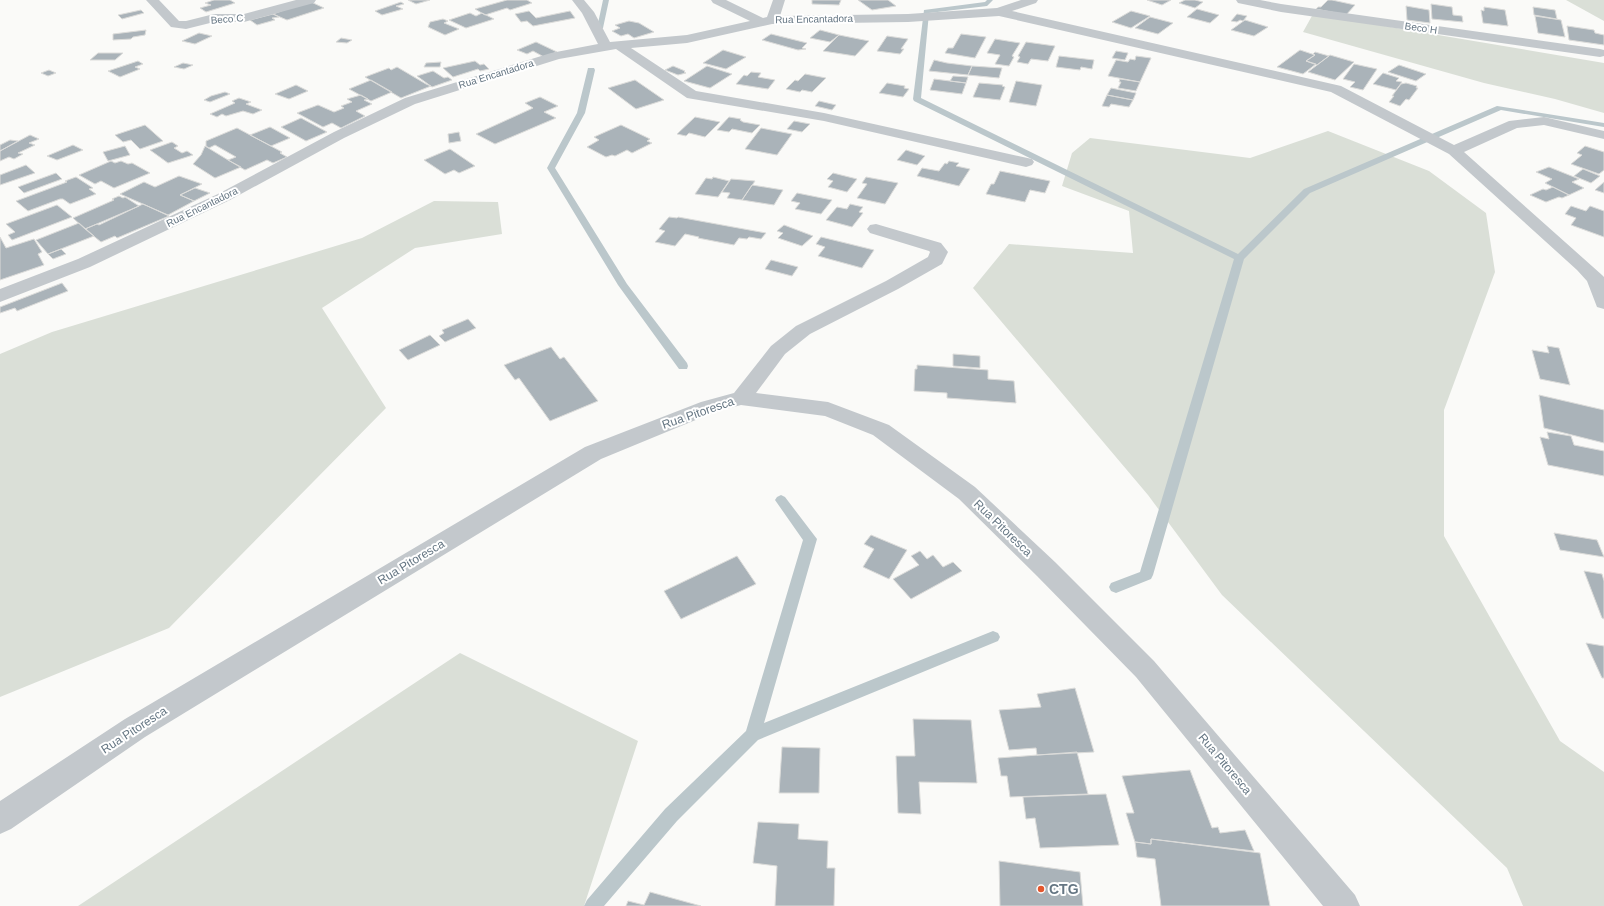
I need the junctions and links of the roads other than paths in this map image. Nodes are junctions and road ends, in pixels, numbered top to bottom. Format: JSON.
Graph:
{"nodes":[{"id":1,"x":152,"y":0,"type":"edge"},
{"id":2,"x":310,"y":0,"type":"edge"},
{"id":3,"x":578,"y":0,"type":"edge"},
{"id":4,"x":716,"y":0,"type":"edge"},
{"id":5,"x":779,"y":0,"type":"edge"},
{"id":6,"x":1032,"y":0,"type":"edge"},
{"id":7,"x":1242,"y":0,"type":"edge"},
{"id":8,"x":999,"y":12,"type":"junction"},
{"id":9,"x":766,"y":21,"type":"junction"},
{"id":10,"x":613,"y":46,"type":"junction"},
{"id":11,"x":1600,"y":53,"type":"dead end"},
{"id":12,"x":1604,"y":135,"type":"edge"},
{"id":13,"x":1454,"y":150,"type":"junction"},
{"id":14,"x":1026,"y":162,"type":"dead end"},
{"id":15,"x":876,"y":229,"type":"dead end"},
{"id":16,"x":1600,"y":277,"type":"edge"},
{"id":17,"x":0,"y":296,"type":"edge"},
{"id":18,"x":1604,"y":303,"type":"edge"},
{"id":19,"x":741,"y":398,"type":"junction"},
{"id":20,"x":0,"y":819,"type":"edge"},
{"id":21,"x":1344,"y":906,"type":"edge"}],
"edges":[{"from":1,"to":2,"type":"street","name":"Beco C"},
{"from":3,"to":10,"type":"street"},
{"from":4,"to":9,"type":"street"},
{"from":5,"to":9,"type":"street"},
{"from":6,"to":8,"type":"street","name":"Rua Encantadora"},
{"from":7,"to":11,"type":"street","name":"Beco H"},
{"from":8,"to":9,"type":"street","name":"Rua Encantadora"},
{"from":8,"to":13,"type":"street"},
{"from":9,"to":10,"type":"street","name":"Rua Encantadora"},
{"from":10,"to":14,"type":"street"},
{"from":10,"to":17,"type":"street","name":"Rua Encantadora"},
{"from":12,"to":13,"type":"street"},
{"from":13,"to":16,"type":"street"},
{"from":15,"to":19,"type":"street"},
{"from":16,"to":18,"type":"street"},
{"from":19,"to":20,"type":"street","name":"Rua Pitoresca"},
{"from":19,"to":21,"type":"street","name":"Rua Pitoresca"}]}
